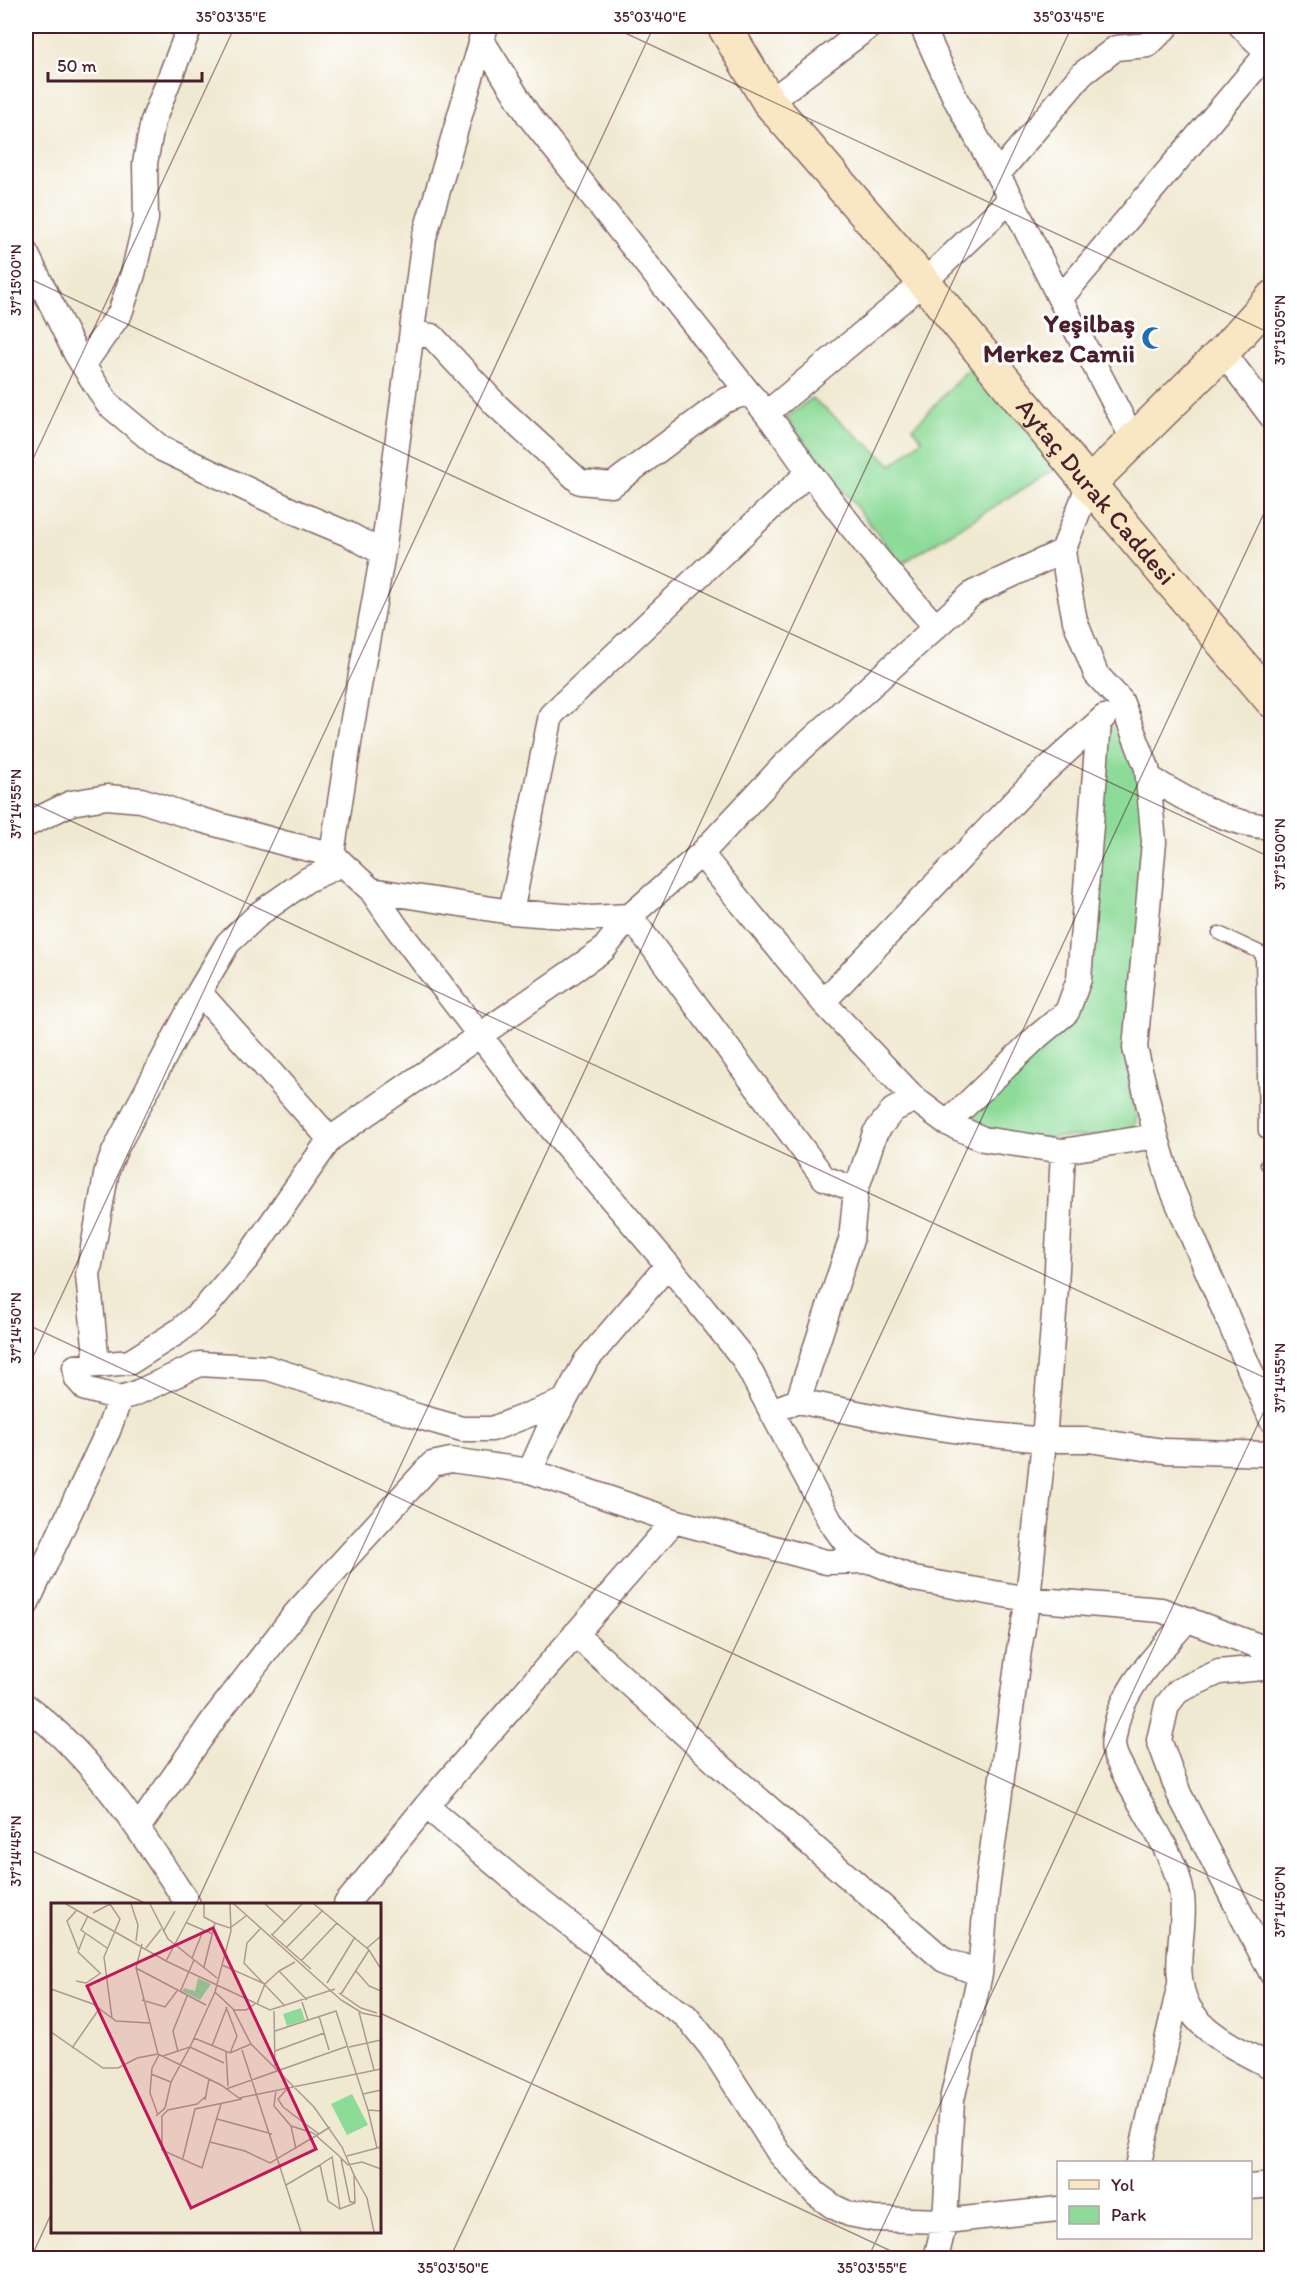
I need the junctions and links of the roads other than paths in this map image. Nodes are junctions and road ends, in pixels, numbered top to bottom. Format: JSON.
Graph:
{"nodes":[{"id":1,"x":190,"y":26,"type":"edge"},
{"id":2,"x":724,"y":26,"type":"edge"},
{"id":3,"x":870,"y":26,"type":"edge"},
{"id":4,"x":922,"y":26,"type":"edge"},
{"id":5,"x":1167,"y":26,"type":"edge"},
{"id":6,"x":1241,"y":26,"type":"edge"},
{"id":7,"x":483,"y":32,"type":"edge"},
{"id":8,"x":1270,"y":51,"type":"edge"},
{"id":9,"x":769,"y":102,"type":"junction"},
{"id":10,"x":998,"y":174,"type":"junction"},
{"id":11,"x":1011,"y":199,"type":"junction"},
{"id":12,"x":26,"y":253,"type":"edge"},
{"id":13,"x":924,"y":282,"type":"junction"},
{"id":14,"x":1272,"y":298,"type":"edge"},
{"id":15,"x":1060,"y":299,"type":"junction"},
{"id":16,"x":412,"y":333,"type":"junction"},
{"id":17,"x":1223,"y":352,"type":"junction"},
{"id":18,"x":84,"y":364,"type":"junction"},
{"id":19,"x":748,"y":392,"type":"junction"},
{"id":20,"x":768,"y":413,"type":"junction"},
{"id":21,"x":1272,"y":417,"type":"edge"},
{"id":22,"x":1134,"y":441,"type":"junction"},
{"id":23,"x":809,"y":472,"type":"junction"},
{"id":24,"x":1089,"y":484,"type":"junction"},
{"id":25,"x":1063,"y":551,"type":"junction"},
{"id":26,"x":383,"y":553,"type":"junction"},
{"id":27,"x":936,"y":627,"type":"junction"},
{"id":28,"x":1121,"y":701,"type":"junction"},
{"id":29,"x":1272,"y":701,"type":"edge"},
{"id":30,"x":1099,"y":722,"type":"junction"},
{"id":31,"x":1148,"y":777,"type":"junction"},
{"id":32,"x":26,"y":825,"type":"edge"},
{"id":33,"x":1272,"y":827,"type":"edge"},
{"id":34,"x":701,"y":854,"type":"junction"},
{"id":35,"x":337,"y":859,"type":"junction"},
{"id":36,"x":371,"y":890,"type":"junction"},
{"id":37,"x":511,"y":912,"type":"junction"},
{"id":38,"x":630,"y":916,"type":"junction"},
{"id":39,"x":1219,"y":933,"type":"dead end"},
{"id":40,"x":1267,"y":956,"type":"edge"},
{"id":41,"x":199,"y":992,"type":"junction"},
{"id":42,"x":823,"y":1002,"type":"junction"},
{"id":43,"x":480,"y":1036,"type":"junction"},
{"id":44,"x":915,"y":1099,"type":"junction"},
{"id":45,"x":947,"y":1123,"type":"junction"},
{"id":46,"x":1272,"y":1134,"type":"edge"},
{"id":47,"x":1156,"y":1136,"type":"junction"},
{"id":48,"x":330,"y":1139,"type":"junction"},
{"id":49,"x":1063,"y":1151,"type":"junction"},
{"id":50,"x":856,"y":1190,"type":"junction"},
{"id":51,"x":668,"y":1265,"type":"junction"},
{"id":52,"x":97,"y":1365,"type":"junction"},
{"id":53,"x":120,"y":1398,"type":"junction"},
{"id":54,"x":564,"y":1401,"type":"junction"},
{"id":55,"x":798,"y":1401,"type":"junction"},
{"id":56,"x":771,"y":1411,"type":"junction"},
{"id":57,"x":1271,"y":1416,"type":"edge"},
{"id":58,"x":1044,"y":1440,"type":"junction"},
{"id":59,"x":1272,"y":1454,"type":"edge"},
{"id":60,"x":530,"y":1471,"type":"junction"},
{"id":61,"x":674,"y":1521,"type":"junction"},
{"id":62,"x":871,"y":1561,"type":"junction"},
{"id":63,"x":1028,"y":1599,"type":"junction"},
{"id":64,"x":26,"y":1605,"type":"edge"},
{"id":65,"x":1188,"y":1619,"type":"junction"},
{"id":66,"x":574,"y":1634,"type":"junction"},
{"id":67,"x":1272,"y":1651,"type":"edge"},
{"id":68,"x":1272,"y":1667,"type":"edge"},
{"id":69,"x":26,"y":1706,"type":"edge"},
{"id":70,"x":426,"y":1806,"type":"junction"},
{"id":71,"x":138,"y":1828,"type":"junction"},
{"id":72,"x":188,"y":1903,"type":"edge"},
{"id":73,"x":348,"y":1903,"type":"edge"},
{"id":74,"x":980,"y":1974,"type":"junction"},
{"id":75,"x":1272,"y":1974,"type":"edge"},
{"id":76,"x":1180,"y":1984,"type":"junction"},
{"id":77,"x":1272,"y":2067,"type":"edge"},
{"id":78,"x":1138,"y":2161,"type":"edge"},
{"id":79,"x":1272,"y":2185,"type":"edge"},
{"id":80,"x":1252,"y":2187,"type":"edge"},
{"id":81,"x":1057,"y":2209,"type":"edge"},
{"id":82,"x":945,"y":2221,"type":"junction"},
{"id":83,"x":936,"y":2259,"type":"edge"}],
"edges":[{"from":1,"to":18,"type":"street"},
{"from":2,"to":9,"type":"main road","name":"Aytaç Durak Caddesi"},
{"from":3,"to":9,"type":"street"},
{"from":4,"to":10,"type":"street"},
{"from":5,"to":10,"type":"street"},
{"from":6,"to":8,"type":"street"},
{"from":7,"to":16,"type":"street"},
{"from":7,"to":19,"type":"street"},
{"from":8,"to":15,"type":"street"},
{"from":9,"to":13,"type":"main road","name":"Aytaç Durak Caddesi"},
{"from":10,"to":11,"type":"street"},
{"from":11,"to":13,"type":"street"},
{"from":11,"to":15,"type":"street"},
{"from":12,"to":18,"type":"street"},
{"from":13,"to":20,"type":"street"},
{"from":13,"to":24,"type":"main road","name":"Aytaç Durak Caddesi"},
{"from":14,"to":17,"type":"main road"},
{"from":15,"to":22,"type":"street"},
{"from":16,"to":19,"type":"street"},
{"from":16,"to":26,"type":"street"},
{"from":17,"to":21,"type":"street"},
{"from":17,"to":22,"type":"main road"},
{"from":18,"to":26,"type":"street"},
{"from":19,"to":20,"type":"street"},
{"from":20,"to":23,"type":"street"},
{"from":22,"to":24,"type":"main road"},
{"from":23,"to":27,"type":"street"},
{"from":23,"to":37,"type":"street"},
{"from":24,"to":25,"type":"street"},
{"from":24,"to":29,"type":"main road","name":"Aytaç Durak Caddesi"},
{"from":25,"to":27,"type":"street"},
{"from":25,"to":28,"type":"street"},
{"from":26,"to":35,"type":"street"},
{"from":27,"to":34,"type":"street"},
{"from":28,"to":30,"type":"street"},
{"from":28,"to":31,"type":"street"},
{"from":30,"to":42,"type":"street"},
{"from":30,"to":45,"type":"street"},
{"from":31,"to":33,"type":"street"},
{"from":31,"to":47,"type":"street"},
{"from":32,"to":35,"type":"street"},
{"from":34,"to":38,"type":"street"},
{"from":34,"to":42,"type":"street"},
{"from":35,"to":36,"type":"street"},
{"from":35,"to":41,"type":"street"},
{"from":36,"to":37,"type":"street"},
{"from":36,"to":43,"type":"street"},
{"from":37,"to":38,"type":"street"},
{"from":38,"to":43,"type":"street"},
{"from":38,"to":50,"type":"street"},
{"from":39,"to":40,"type":"lane"},
{"from":40,"to":46,"type":"lane"},
{"from":41,"to":48,"type":"street"},
{"from":41,"to":52,"type":"street"},
{"from":42,"to":44,"type":"street"},
{"from":43,"to":48,"type":"street"},
{"from":43,"to":51,"type":"street"},
{"from":44,"to":45,"type":"street"},
{"from":44,"to":50,"type":"street"},
{"from":45,"to":49,"type":"street"},
{"from":47,"to":49,"type":"street"},
{"from":47,"to":57,"type":"street"},
{"from":48,"to":52,"type":"street"},
{"from":49,"to":58,"type":"street"},
{"from":50,"to":55,"type":"street"},
{"from":51,"to":54,"type":"street"},
{"from":51,"to":56,"type":"street"},
{"from":52,"to":53,"type":"street"},
{"from":53,"to":54,"type":"street"},
{"from":53,"to":64,"type":"street"},
{"from":54,"to":60,"type":"street"},
{"from":55,"to":56,"type":"street"},
{"from":55,"to":58,"type":"street"},
{"from":56,"to":62,"type":"street"},
{"from":58,"to":59,"type":"street"},
{"from":58,"to":63,"type":"street"},
{"from":60,"to":61,"type":"street"},
{"from":60,"to":71,"type":"street"},
{"from":61,"to":62,"type":"street"},
{"from":61,"to":66,"type":"street"},
{"from":62,"to":63,"type":"street"},
{"from":63,"to":65,"type":"street"},
{"from":63,"to":74,"type":"street"},
{"from":65,"to":67,"type":"street"},
{"from":65,"to":76,"type":"street"},
{"from":66,"to":70,"type":"street"},
{"from":66,"to":74,"type":"street"},
{"from":68,"to":75,"type":"street"},
{"from":69,"to":71,"type":"street"},
{"from":70,"to":73,"type":"street"},
{"from":70,"to":82,"type":"street"},
{"from":71,"to":72,"type":"street"},
{"from":74,"to":82,"type":"street"},
{"from":76,"to":77,"type":"street"},
{"from":76,"to":78,"type":"street"},
{"from":79,"to":80,"type":"street"},
{"from":81,"to":82,"type":"street"},
{"from":82,"to":83,"type":"street"}]}
